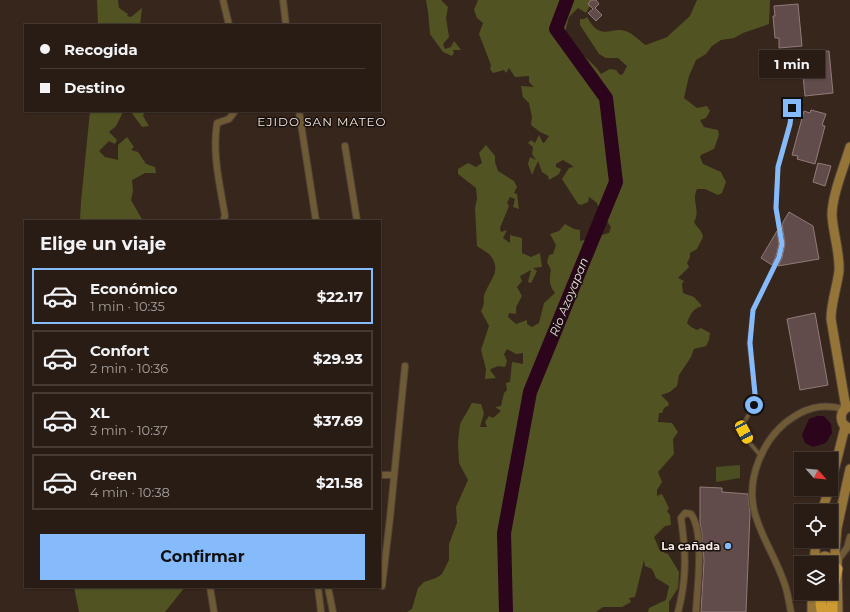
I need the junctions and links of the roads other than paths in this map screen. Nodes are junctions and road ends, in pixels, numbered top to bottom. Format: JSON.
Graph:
{"nodes":[{"id":1,"x":223,"y":0,"type":"edge"},
{"id":2,"x":283,"y":0,"type":"edge"},
{"id":3,"x":229,"y":24,"type":"edge"},
{"id":4,"x":286,"y":24,"type":"edge"},
{"id":5,"x":792,"y":108,"type":"dead end"},
{"id":6,"x":234,"y":112,"type":"edge"},
{"id":7,"x":299,"y":112,"type":"edge"},
{"id":8,"x":345,"y":146,"type":"dead end"},
{"id":9,"x":850,"y":147,"type":"edge"},
{"id":10,"x":223,"y":220,"type":"edge"},
{"id":11,"x":316,"y":220,"type":"edge"},
{"id":12,"x":357,"y":220,"type":"edge"},
{"id":13,"x":405,"y":366,"type":"dead end"},
{"id":14,"x":846,"y":388,"type":"edge"},
{"id":15,"x":847,"y":408,"type":"edge"},
{"id":16,"x":848,"y":428,"type":"edge"},
{"id":17,"x":761,"y":456,"type":"junction"},
{"id":18,"x":838,"y":460,"type":"edge"},
{"id":19,"x":850,"y":469,"type":"edge"},
{"id":20,"x":381,"y":475,"type":"edge"},
{"id":21,"x":393,"y":475,"type":"junction"},
{"id":22,"x":850,"y":537,"type":"edge"},
{"id":23,"x":836,"y":556,"type":"edge"},
{"id":24,"x":838,"y":563,"type":"edge"},
{"id":25,"x":382,"y":586,"type":"dead end"},
{"id":26,"x":210,"y":588,"type":"edge"},
{"id":27,"x":318,"y":588,"type":"edge"},
{"id":28,"x":328,"y":588,"type":"edge"},
{"id":29,"x":812,"y":600,"type":"edge"},
{"id":30,"x":821,"y":600,"type":"edge"},
{"id":31,"x":832,"y":600,"type":"edge"},
{"id":32,"x":838,"y":600,"type":"edge"},
{"id":33,"x":214,"y":612,"type":"edge"},
{"id":34,"x":322,"y":612,"type":"edge"},
{"id":35,"x":333,"y":612,"type":"edge"},
{"id":36,"x":678,"y":612,"type":"edge"},
{"id":37,"x":696,"y":612,"type":"edge"},
{"id":38,"x":792,"y":612,"type":"edge"},
{"id":39,"x":812,"y":612,"type":"edge"},
{"id":40,"x":822,"y":612,"type":"edge"},
{"id":41,"x":832,"y":612,"type":"edge"},
{"id":42,"x":838,"y":612,"type":"edge"}],
"edges":[{"from":1,"to":3,"type":"street"},
{"from":2,"to":4,"type":"street"},
{"from":5,"to":17,"type":"lane"},
{"from":6,"to":10,"type":"street"},
{"from":7,"to":11,"type":"street"},
{"from":8,"to":12,"type":"street"},
{"from":9,"to":14,"type":"street"},
{"from":13,"to":21,"type":"street"},
{"from":14,"to":15,"type":"street"},
{"from":15,"to":16,"type":"street"},
{"from":15,"to":17,"type":"street"},
{"from":16,"to":18,"type":"street"},
{"from":17,"to":38,"type":"street"},
{"from":19,"to":23,"type":"street"},
{"from":20,"to":21,"type":"street"},
{"from":21,"to":25,"type":"street"},
{"from":22,"to":24,"type":"street"},
{"from":26,"to":33,"type":"street"},
{"from":27,"to":34,"type":"street"},
{"from":28,"to":35,"type":"street"},
{"from":29,"to":39,"type":"street"},
{"from":30,"to":40,"type":"highway"},
{"from":31,"to":41,"type":"highway"},
{"from":32,"to":42,"type":"street"},
{"from":36,"to":37,"type":"street"}]}
